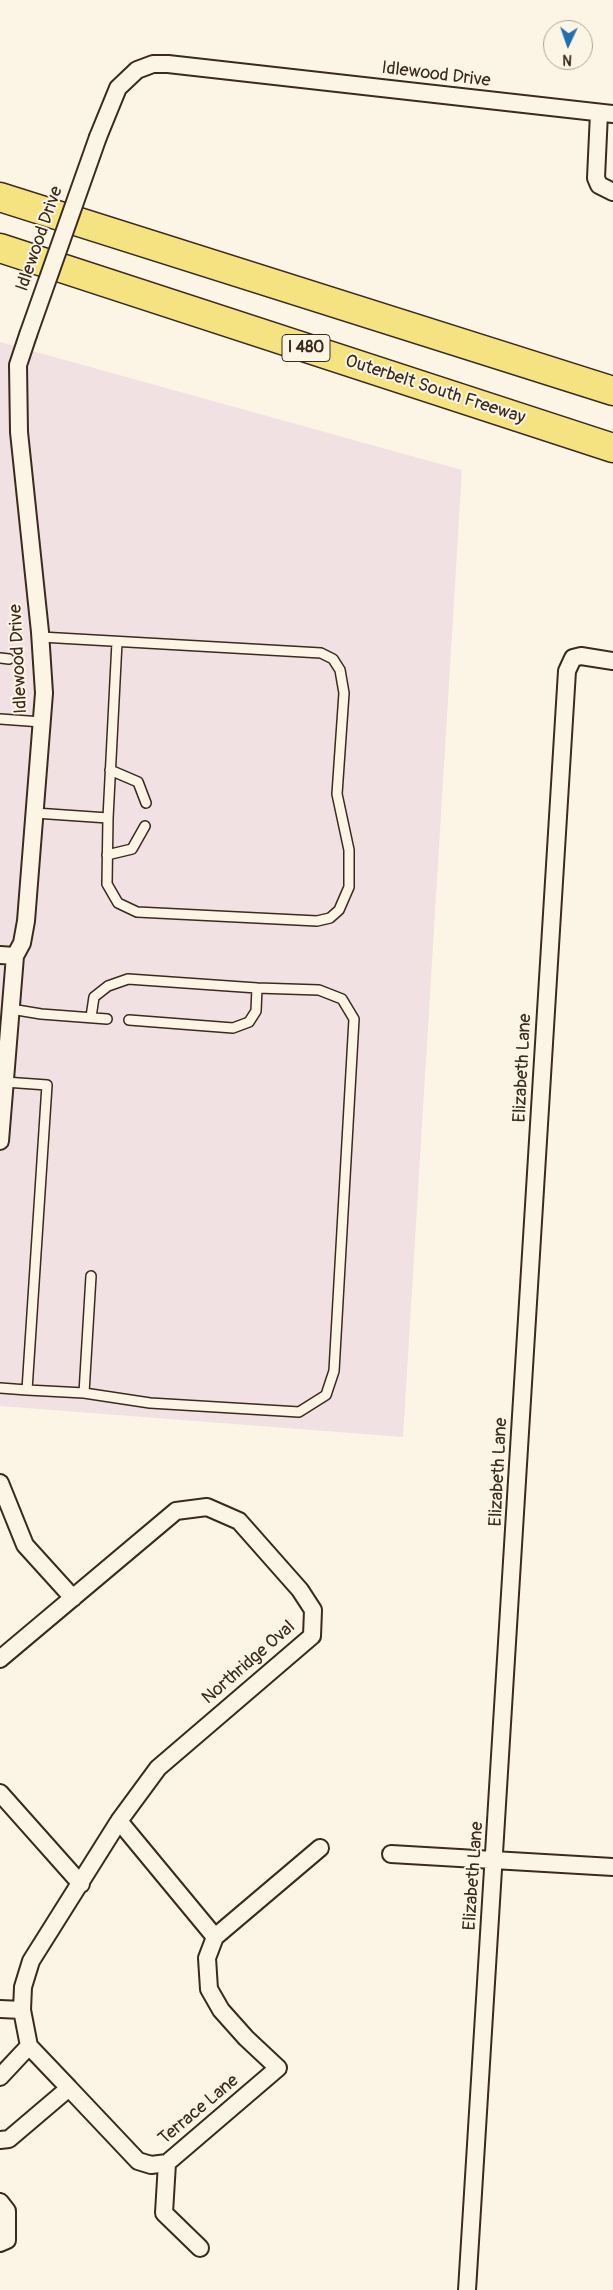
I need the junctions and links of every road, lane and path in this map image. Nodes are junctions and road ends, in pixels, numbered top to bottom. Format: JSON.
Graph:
{"nodes":[{"id":1,"x":606,"y":114,"type":"edge"},
{"id":2,"x":613,"y":192,"type":"edge"},
{"id":3,"x":0,"y":197,"type":"edge"},
{"id":4,"x":0,"y":248,"type":"edge"},
{"id":5,"x":613,"y":391,"type":"edge"},
{"id":6,"x":613,"y":448,"type":"edge"},
{"id":7,"x":41,"y":637,"type":"junction"},
{"id":8,"x":117,"y":642,"type":"junction"},
{"id":9,"x":613,"y":661,"type":"edge"},
{"id":10,"x":0,"y":719,"type":"edge"},
{"id":11,"x":42,"y":722,"type":"junction"},
{"id":12,"x":110,"y":770,"type":"junction"},
{"id":13,"x":146,"y":803,"type":"dead end"},
{"id":14,"x":35,"y":813,"type":"junction"},
{"id":15,"x":108,"y":818,"type":"junction"},
{"id":16,"x":145,"y":826,"type":"dead end"},
{"id":17,"x":107,"y":855,"type":"junction"},
{"id":18,"x":8,"y":955,"type":"edge"},
{"id":19,"x":257,"y":988,"type":"junction"},
{"id":20,"x":11,"y":1008,"type":"junction"},
{"id":21,"x":91,"y":1018,"type":"junction"},
{"id":22,"x":107,"y":1019,"type":"dead end"},
{"id":23,"x":129,"y":1020,"type":"dead end"},
{"id":24,"x":5,"y":1082,"type":"junction"},
{"id":25,"x":0,"y":1141,"type":"edge"},
{"id":26,"x":91,"y":1276,"type":"dead end"},
{"id":27,"x":0,"y":1388,"type":"edge"},
{"id":28,"x":27,"y":1390,"type":"junction"},
{"id":29,"x":84,"y":1393,"type":"junction"},
{"id":30,"x":0,"y":1483,"type":"edge"},
{"id":31,"x":73,"y":1598,"type":"junction"},
{"id":32,"x":0,"y":1659,"type":"edge"},
{"id":33,"x":0,"y":1793,"type":"edge"},
{"id":34,"x":119,"y":1821,"type":"junction"},
{"id":35,"x":320,"y":1848,"type":"dead end"},
{"id":36,"x":391,"y":1854,"type":"dead end"},
{"id":37,"x":495,"y":1860,"type":"junction"},
{"id":38,"x":613,"y":1866,"type":"edge"},
{"id":39,"x":81,"y":1884,"type":"junction"},
{"id":40,"x":215,"y":1937,"type":"junction"},
{"id":41,"x":0,"y":2009,"type":"edge"},
{"id":42,"x":22,"y":2010,"type":"junction"},
{"id":43,"x":29,"y":2046,"type":"junction"},
{"id":44,"x":0,"y":2077,"type":"edge"},
{"id":45,"x":69,"y":2088,"type":"junction"},
{"id":46,"x":0,"y":2140,"type":"edge"},
{"id":47,"x":167,"y":2163,"type":"junction"},
{"id":48,"x":0,"y":2202,"type":"edge"},
{"id":49,"x":0,"y":2243,"type":"edge"},
{"id":50,"x":200,"y":2248,"type":"dead end"},
{"id":51,"x":467,"y":2290,"type":"edge"}],
"edges":[{"from":1,"to":2,"type":"street","name":"Idlewood Drive"},
{"from":1,"to":7,"type":"street","name":"Idlewood Drive","bridge":true},
{"from":3,"to":5,"type":"highway"},
{"from":4,"to":6,"type":"highway","name":"Outerbelt South Freeway","number":"I 480"},
{"from":7,"to":8,"type":"lane"},
{"from":7,"to":11,"type":"street","name":"Idlewood Drive"},
{"from":8,"to":12,"type":"lane"},
{"from":8,"to":17,"type":"lane"},
{"from":9,"to":37,"type":"street","name":"Elizabeth Lane"},
{"from":10,"to":11,"type":"lane"},
{"from":11,"to":14,"type":"street","name":"Idlewood Drive"},
{"from":12,"to":13,"type":"lane"},
{"from":12,"to":15,"type":"lane"},
{"from":14,"to":15,"type":"lane"},
{"from":14,"to":18,"type":"street","name":"Idlewood Drive"},
{"from":15,"to":17,"type":"lane"},
{"from":16,"to":17,"type":"lane"},
{"from":18,"to":20,"type":"street","name":"Idlewood Drive"},
{"from":19,"to":21,"type":"lane"},
{"from":19,"to":23,"type":"lane"},
{"from":19,"to":29,"type":"lane"},
{"from":20,"to":21,"type":"lane"},
{"from":20,"to":24,"type":"street","name":"Idlewood Drive"},
{"from":21,"to":22,"type":"lane"},
{"from":24,"to":25,"type":"street","name":"Idlewood Drive"},
{"from":24,"to":28,"type":"lane"},
{"from":26,"to":29,"type":"lane"},
{"from":27,"to":28,"type":"lane"},
{"from":28,"to":29,"type":"lane"},
{"from":30,"to":31,"type":"street"},
{"from":31,"to":32,"type":"street","name":"Northridge Oval"},
{"from":31,"to":34,"type":"street","name":"Northridge Oval"},
{"from":33,"to":39,"type":"street"},
{"from":34,"to":39,"type":"street","name":"Northridge Oval"},
{"from":34,"to":40,"type":"street"},
{"from":35,"to":40,"type":"street"},
{"from":36,"to":37,"type":"street"},
{"from":37,"to":38,"type":"street"},
{"from":37,"to":51,"type":"street","name":"Elizabeth Lane"},
{"from":39,"to":42,"type":"street","name":"Northridge Oval"},
{"from":40,"to":47,"type":"street","name":"Terrace Lane"},
{"from":41,"to":42,"type":"street"},
{"from":42,"to":43,"type":"street","name":"Northridge Oval"},
{"from":43,"to":44,"type":"street"},
{"from":43,"to":45,"type":"street","name":"Terrace Lane"},
{"from":45,"to":46,"type":"street"},
{"from":45,"to":47,"type":"street","name":"Terrace Lane"},
{"from":47,"to":50,"type":"street"},
{"from":48,"to":49,"type":"street"}]}
